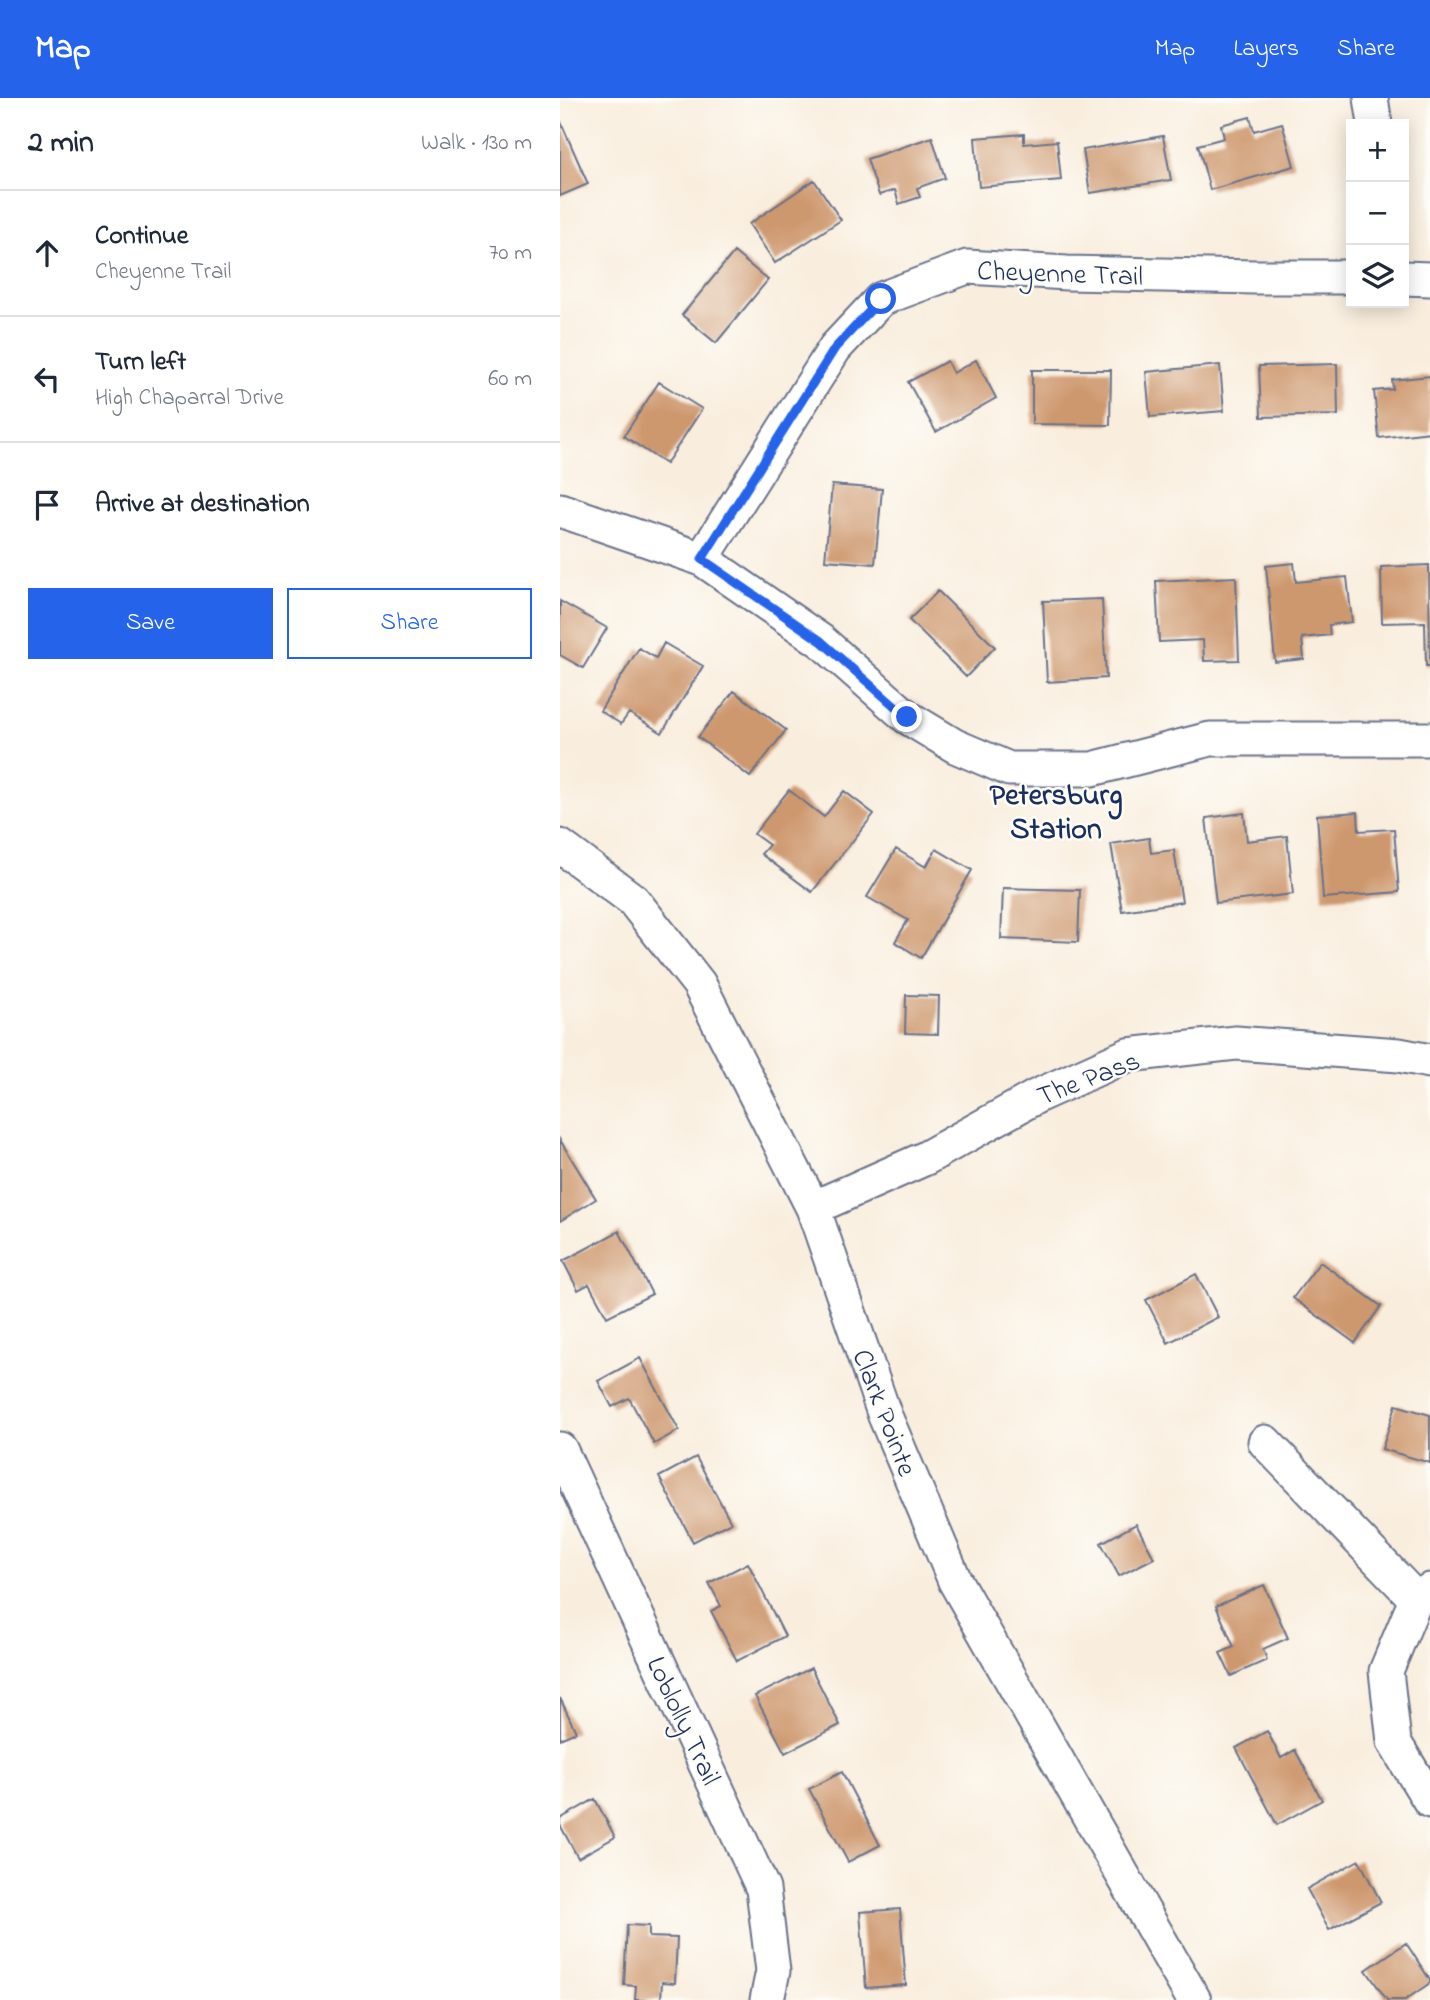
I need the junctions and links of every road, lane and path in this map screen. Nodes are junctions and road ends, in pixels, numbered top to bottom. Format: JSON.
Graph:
{"nodes":[{"id":1,"x":1371,"y":98,"type":"edge"},
{"id":2,"x":1374,"y":119,"type":"edge"},
{"id":3,"x":1346,"y":277,"type":"edge"},
{"id":4,"x":1409,"y":278,"type":"edge"},
{"id":5,"x":1430,"y":279,"type":"edge"},
{"id":6,"x":560,"y":510,"type":"edge"},
{"id":7,"x":702,"y":559,"type":"junction"},
{"id":8,"x":1430,"y":739,"type":"edge"},
{"id":9,"x":560,"y":846,"type":"edge"},
{"id":10,"x":1430,"y":1060,"type":"edge"},
{"id":11,"x":813,"y":1208,"type":"junction"},
{"id":12,"x":1265,"y":1442,"type":"dead end"},
{"id":13,"x":560,"y":1449,"type":"edge"},
{"id":14,"x":1423,"y":1595,"type":"edge"},
{"id":15,"x":1430,"y":1801,"type":"edge"},
{"id":16,"x":767,"y":2000,"type":"edge"},
{"id":17,"x":1194,"y":2000,"type":"edge"}],
"edges":[{"from":1,"to":2,"type":"street"},
{"from":3,"to":7,"type":"street","name":"Cheyenne Trail"},
{"from":4,"to":5,"type":"street"},
{"from":6,"to":7,"type":"street"},
{"from":7,"to":8,"type":"street"},
{"from":9,"to":11,"type":"street","name":"Clark Pointe"},
{"from":10,"to":11,"type":"street","name":"The Pass"},
{"from":11,"to":17,"type":"street","name":"Clark Pointe"},
{"from":12,"to":14,"type":"street"},
{"from":13,"to":16,"type":"street","name":"Loblolly Trail"},
{"from":14,"to":15,"type":"street"}]}
